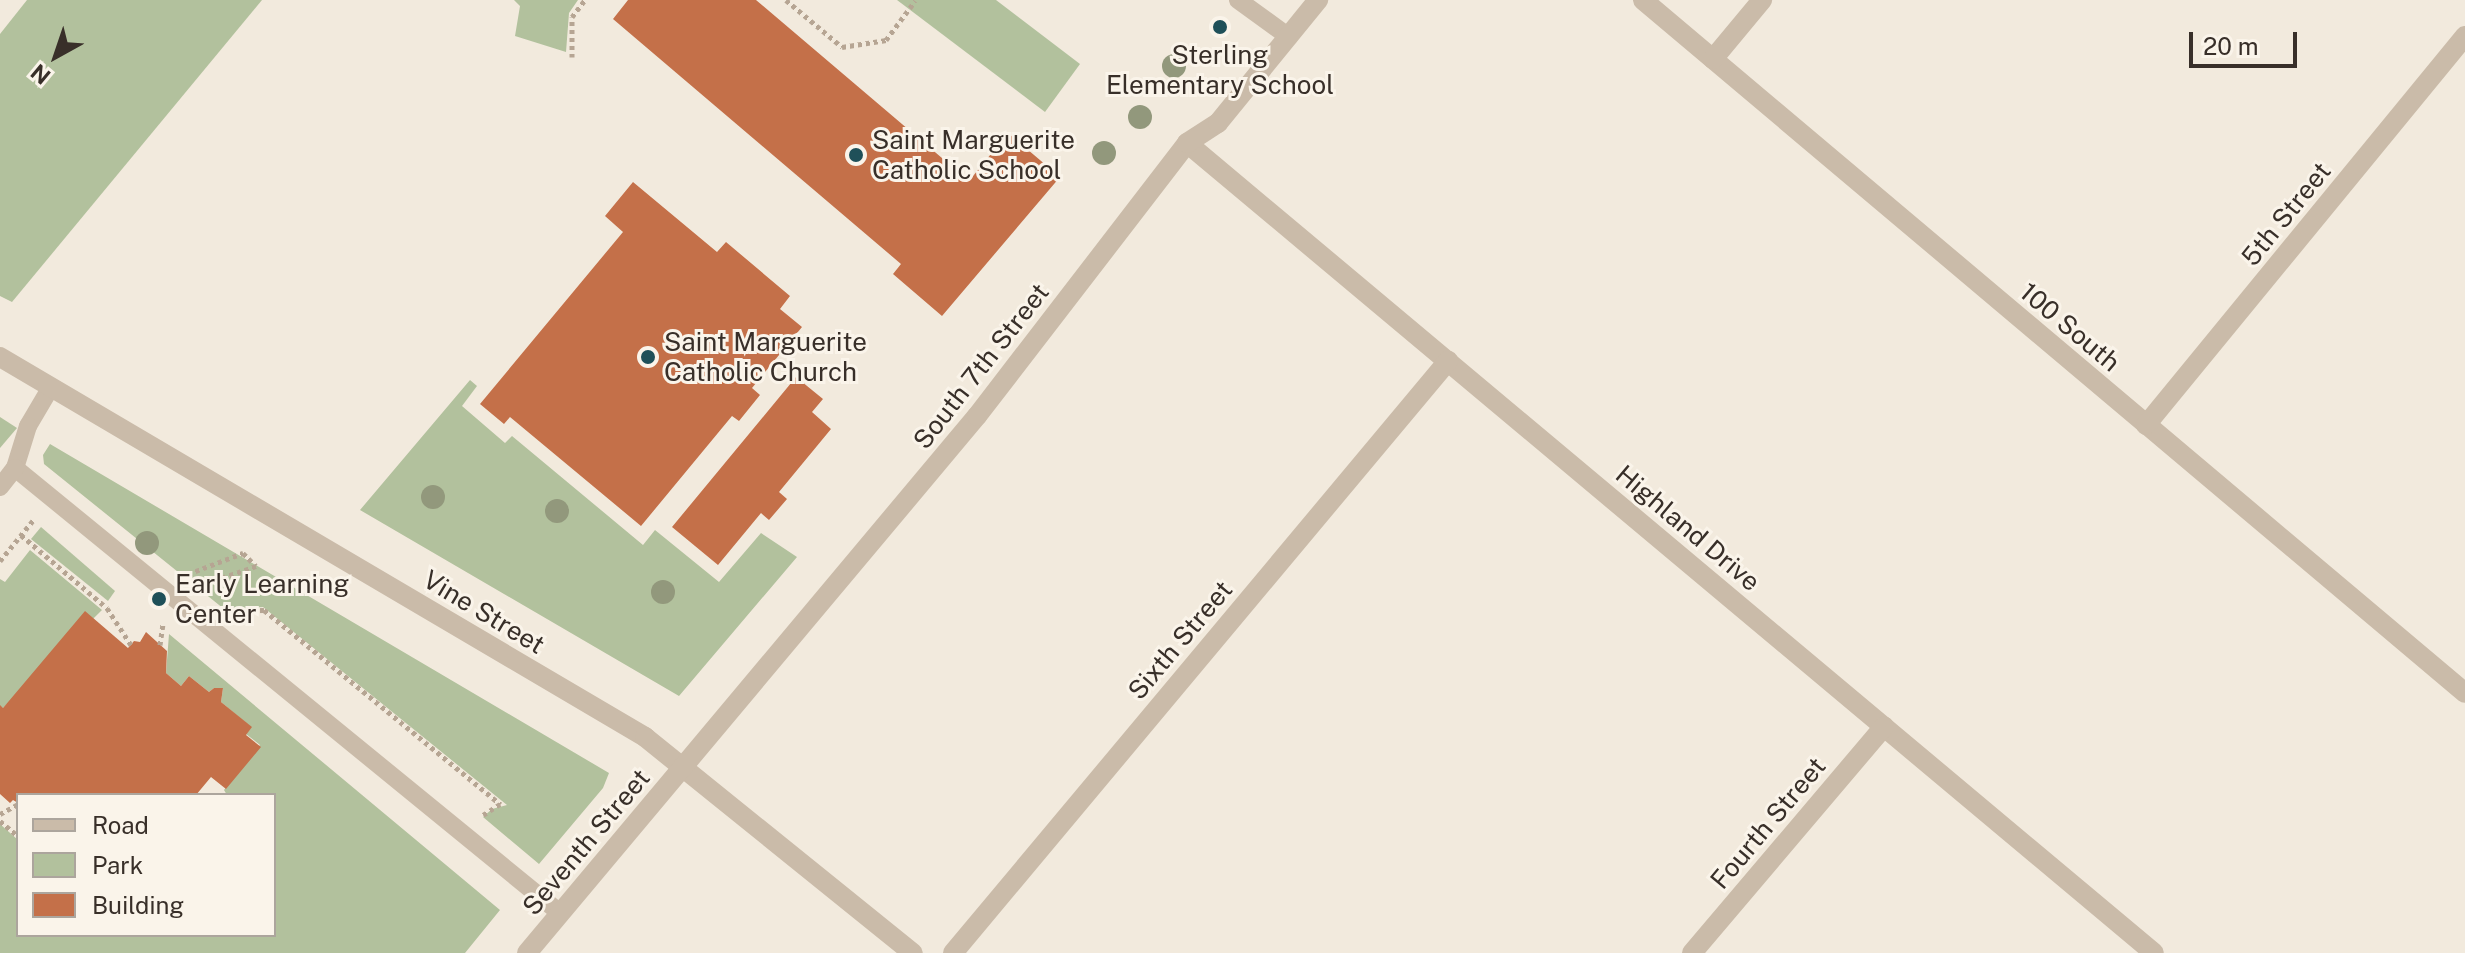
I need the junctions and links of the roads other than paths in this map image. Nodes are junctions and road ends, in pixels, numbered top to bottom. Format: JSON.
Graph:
{"nodes":[{"id":1,"x":1238,"y":0,"type":"edge"},
{"id":2,"x":1318,"y":0,"type":"edge"},
{"id":3,"x":1643,"y":0,"type":"edge"},
{"id":4,"x":1762,"y":0,"type":"edge"},
{"id":5,"x":2465,"y":36,"type":"edge"},
{"id":6,"x":1289,"y":37,"type":"junction"},
{"id":7,"x":1713,"y":59,"type":"junction"},
{"id":8,"x":1187,"y":143,"type":"junction"},
{"id":9,"x":0,"y":357,"type":"edge"},
{"id":10,"x":1448,"y":361,"type":"junction"},
{"id":11,"x":51,"y":387,"type":"junction"},
{"id":12,"x":2146,"y":425,"type":"junction"},
{"id":13,"x":15,"y":468,"type":"junction"},
{"id":14,"x":0,"y":487,"type":"edge"},
{"id":15,"x":2465,"y":693,"type":"edge"},
{"id":16,"x":1884,"y":727,"type":"junction"},
{"id":17,"x":685,"y":765,"type":"junction"},
{"id":18,"x":560,"y":913,"type":"junction"},
{"id":19,"x":527,"y":953,"type":"edge"},
{"id":20,"x":913,"y":953,"type":"edge"},
{"id":21,"x":953,"y":953,"type":"edge"},
{"id":22,"x":1692,"y":953,"type":"edge"},
{"id":23,"x":2154,"y":953,"type":"edge"}],
"edges":[{"from":1,"to":6,"type":"lane"},
{"from":2,"to":6,"type":"street","name":"South 7th Street"},
{"from":3,"to":7,"type":"street","name":"100 South"},
{"from":4,"to":7,"type":"street"},
{"from":5,"to":12,"type":"street","name":"5th Street"},
{"from":6,"to":8,"type":"street","name":"South 7th Street"},
{"from":7,"to":12,"type":"street","name":"100 South"},
{"from":8,"to":10,"type":"street","name":"Highland Drive"},
{"from":8,"to":17,"type":"street","name":"South 7th Street"},
{"from":9,"to":11,"type":"street","name":"Vine Street"},
{"from":10,"to":16,"type":"street","name":"Highland Drive"},
{"from":10,"to":21,"type":"street","name":"Sixth Street"},
{"from":11,"to":13,"type":"lane"},
{"from":11,"to":17,"type":"street","name":"Vine Street"},
{"from":12,"to":15,"type":"street","name":"100 South"},
{"from":13,"to":14,"type":"lane"},
{"from":13,"to":18,"type":"lane"},
{"from":16,"to":22,"type":"street","name":"Fourth Street"},
{"from":16,"to":23,"type":"street","name":"Highland Drive"},
{"from":17,"to":18,"type":"street","name":"Seventh Street"},
{"from":17,"to":20,"type":"street","name":"Vine Street"},
{"from":18,"to":19,"type":"street","name":"Seventh Street"}]}
